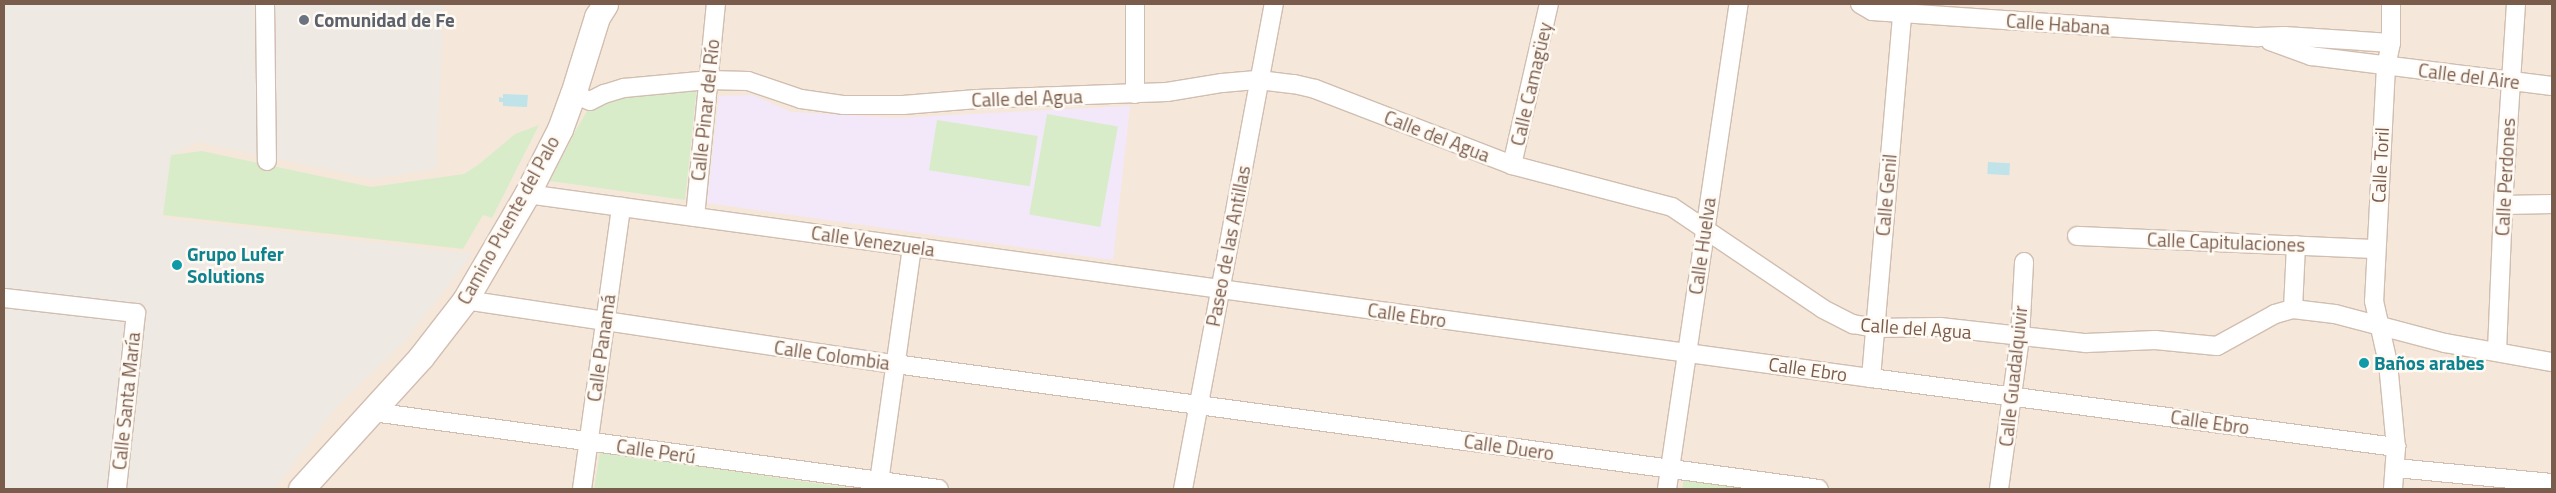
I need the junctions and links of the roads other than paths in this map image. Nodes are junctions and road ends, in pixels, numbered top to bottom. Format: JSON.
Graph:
{"nodes":[{"id":1,"x":265,"y":4,"type":"edge"},
{"id":2,"x":716,"y":4,"type":"edge"},
{"id":3,"x":1136,"y":4,"type":"edge"},
{"id":4,"x":1274,"y":4,"type":"edge"},
{"id":5,"x":1550,"y":4,"type":"edge"},
{"id":6,"x":1739,"y":4,"type":"edge"},
{"id":7,"x":1860,"y":4,"type":"edge"},
{"id":8,"x":2391,"y":4,"type":"edge"},
{"id":9,"x":2516,"y":4,"type":"edge"},
{"id":10,"x":598,"y":8,"type":"edge"},
{"id":11,"x":1902,"y":13,"type":"junction"},
{"id":12,"x":2258,"y":37,"type":"junction"},
{"id":13,"x":2390,"y":42,"type":"junction"},
{"id":14,"x":2386,"y":66,"type":"junction"},
{"id":15,"x":708,"y":80,"type":"junction"},
{"id":16,"x":1259,"y":80,"type":"junction"},
{"id":17,"x":2511,"y":82,"type":"junction"},
{"id":18,"x":2552,"y":86,"type":"edge"},
{"id":19,"x":573,"y":94,"type":"junction"},
{"id":20,"x":1135,"y":94,"type":"junction"},
{"id":21,"x":267,"y":161,"type":"dead end"},
{"id":22,"x":1512,"y":165,"type":"junction"},
{"id":23,"x":527,"y":194,"type":"junction"},
{"id":24,"x":2552,"y":204,"type":"edge"},
{"id":25,"x":2503,"y":205,"type":"junction"},
{"id":26,"x":621,"y":207,"type":"junction"},
{"id":27,"x":694,"y":217,"type":"junction"},
{"id":28,"x":1704,"y":229,"type":"junction"},
{"id":29,"x":2077,"y":236,"type":"dead end"},
{"id":30,"x":2296,"y":246,"type":"junction"},
{"id":31,"x":912,"y":247,"type":"junction"},
{"id":32,"x":2376,"y":249,"type":"junction"},
{"id":33,"x":2024,"y":262,"type":"dead end"},
{"id":34,"x":1220,"y":289,"type":"junction"},
{"id":35,"x":4,"y":298,"type":"edge"},
{"id":36,"x":465,"y":300,"type":"junction"},
{"id":37,"x":2293,"y":310,"type":"junction"},
{"id":38,"x":605,"y":321,"type":"junction"},
{"id":39,"x":2378,"y":327,"type":"junction"},
{"id":40,"x":1875,"y":328,"type":"junction"},
{"id":41,"x":2020,"y":337,"type":"junction"},
{"id":42,"x":2497,"y":351,"type":"junction"},
{"id":43,"x":1686,"y":353,"type":"junction"},
{"id":44,"x":2552,"y":362,"type":"edge"},
{"id":45,"x":895,"y":364,"type":"junction"},
{"id":46,"x":1870,"y":378,"type":"junction"},
{"id":47,"x":2013,"y":396,"type":"junction"},
{"id":48,"x":1199,"y":405,"type":"junction"},
{"id":49,"x":373,"y":412,"type":"junction"},
{"id":50,"x":588,"y":441,"type":"junction"},
{"id":51,"x":2396,"y":447,"type":"junction"},
{"id":52,"x":2396,"y":468,"type":"junction"},
{"id":53,"x":1670,"y":469,"type":"junction"},
{"id":54,"x":2552,"y":483,"type":"edge"},
{"id":55,"x":879,"y":485,"type":"edge"},
{"id":56,"x":117,"y":489,"type":"edge"},
{"id":57,"x":301,"y":489,"type":"edge"},
{"id":58,"x":582,"y":489,"type":"edge"},
{"id":59,"x":939,"y":489,"type":"edge"},
{"id":60,"x":1183,"y":489,"type":"edge"},
{"id":61,"x":1667,"y":489,"type":"edge"},
{"id":62,"x":1819,"y":489,"type":"edge"},
{"id":63,"x":1999,"y":489,"type":"edge"},
{"id":64,"x":2393,"y":489,"type":"edge"}],
"edges":[{"from":1,"to":21,"type":"street"},
{"from":2,"to":15,"type":"street","name":"Calle Pinar del Río"},
{"from":3,"to":20,"type":"street"},
{"from":4,"to":16,"type":"street","name":"Paseo de las Antillas"},
{"from":5,"to":22,"type":"street","name":"Calle Camagüey"},
{"from":6,"to":28,"type":"street","name":"Calle Huelva"},
{"from":7,"to":11,"type":"street","name":"Calle Habana"},
{"from":8,"to":13,"type":"street","name":"Calle Toril"},
{"from":9,"to":17,"type":"street","name":"Calle Perdones"},
{"from":10,"to":19,"type":"street","name":"Camino Puente del Palo"},
{"from":11,"to":12,"type":"street","name":"Calle Habana"},
{"from":11,"to":40,"type":"street","name":"Calle Genil"},
{"from":12,"to":13,"type":"street","name":"Calle Habana"},
{"from":12,"to":14,"type":"street","name":"Calle Habana"},
{"from":13,"to":14,"type":"street","name":"Calle Toril"},
{"from":14,"to":17,"type":"street","name":"Calle del Aire"},
{"from":14,"to":32,"type":"street","name":"Calle Toril"},
{"from":15,"to":19,"type":"street","name":"Calle del Agua"},
{"from":15,"to":20,"type":"street","name":"Calle del Agua"},
{"from":15,"to":27,"type":"street","name":"Calle Pinar del Río"},
{"from":16,"to":20,"type":"street","name":"Calle del Agua"},
{"from":16,"to":22,"type":"street","name":"Calle del Agua"},
{"from":16,"to":34,"type":"street","name":"Paseo de las Antillas"},
{"from":17,"to":18,"type":"street","name":"Calle del Aire"},
{"from":17,"to":25,"type":"street","name":"Calle Perdones"},
{"from":19,"to":23,"type":"street","name":"Camino Puente del Palo"},
{"from":22,"to":28,"type":"street","name":"Calle del Agua"},
{"from":23,"to":26,"type":"street","name":"Calle Venezuela"},
{"from":23,"to":36,"type":"street","name":"Camino Puente del Palo"},
{"from":24,"to":25,"type":"street"},
{"from":25,"to":42,"type":"street","name":"Calle Perdones"},
{"from":26,"to":27,"type":"street","name":"Calle Venezuela"},
{"from":26,"to":38,"type":"street","name":"Calle Panamá"},
{"from":27,"to":31,"type":"street","name":"Calle Venezuela"},
{"from":28,"to":40,"type":"street","name":"Calle del Agua"},
{"from":28,"to":43,"type":"street","name":"Calle Huelva"},
{"from":29,"to":30,"type":"street","name":"Calle Capitulaciones"},
{"from":30,"to":32,"type":"street","name":"Calle Capitulaciones"},
{"from":30,"to":37,"type":"street"},
{"from":31,"to":34,"type":"street","name":"Calle Venezuela"},
{"from":31,"to":45,"type":"street"},
{"from":32,"to":39,"type":"street","name":"Calle Toril"},
{"from":33,"to":41,"type":"street","name":"Calle Guadalquivir"},
{"from":34,"to":43,"type":"street","name":"Calle Ebro"},
{"from":34,"to":48,"type":"street","name":"Paseo de las Antillas"},
{"from":35,"to":56,"type":"street","name":"Calle Santa María"},
{"from":36,"to":38,"type":"street","name":"Calle Colombia"},
{"from":36,"to":49,"type":"street","name":"Camino Puente del Palo"},
{"from":37,"to":39,"type":"street","name":"Calle del Agua"},
{"from":37,"to":41,"type":"street","name":"Calle del Agua"},
{"from":38,"to":45,"type":"street","name":"Calle Colombia"},
{"from":38,"to":50,"type":"street","name":"Calle Panamá"},
{"from":39,"to":42,"type":"street","name":"Calle del Agua"},
{"from":39,"to":51,"type":"street","name":"Calle Toril"},
{"from":40,"to":41,"type":"street","name":"Calle del Agua"},
{"from":40,"to":46,"type":"street","name":"Calle Genil"},
{"from":41,"to":47,"type":"street","name":"Calle Guadalquivir"},
{"from":42,"to":44,"type":"street","name":"Calle del Agua"},
{"from":43,"to":46,"type":"street","name":"Calle Ebro"},
{"from":43,"to":53,"type":"street","name":"Calle Huelva"},
{"from":45,"to":48,"type":"street","name":"Calle Colombia"},
{"from":45,"to":55,"type":"street"},
{"from":46,"to":47,"type":"street","name":"Calle Ebro"},
{"from":47,"to":51,"type":"street","name":"Calle Ebro"},
{"from":47,"to":63,"type":"street","name":"Calle Guadalquivir"},
{"from":48,"to":53,"type":"street","name":"Calle Duero"},
{"from":48,"to":60,"type":"street","name":"Paseo de las Antillas"},
{"from":49,"to":50,"type":"street","name":"Calle Perú"},
{"from":49,"to":57,"type":"street","name":"Camino Puente del Palo"},
{"from":50,"to":55,"type":"street","name":"Calle Perú"},
{"from":50,"to":58,"type":"street","name":"Calle Panamá"},
{"from":51,"to":52,"type":"street","name":"Calle Toril"},
{"from":52,"to":54,"type":"street"},
{"from":52,"to":64,"type":"street","name":"Calle Toril"},
{"from":53,"to":61,"type":"street","name":"Calle Huelva"},
{"from":53,"to":62,"type":"street","name":"Calle Duero"},
{"from":55,"to":59,"type":"street","name":"Calle Perú"}]}
